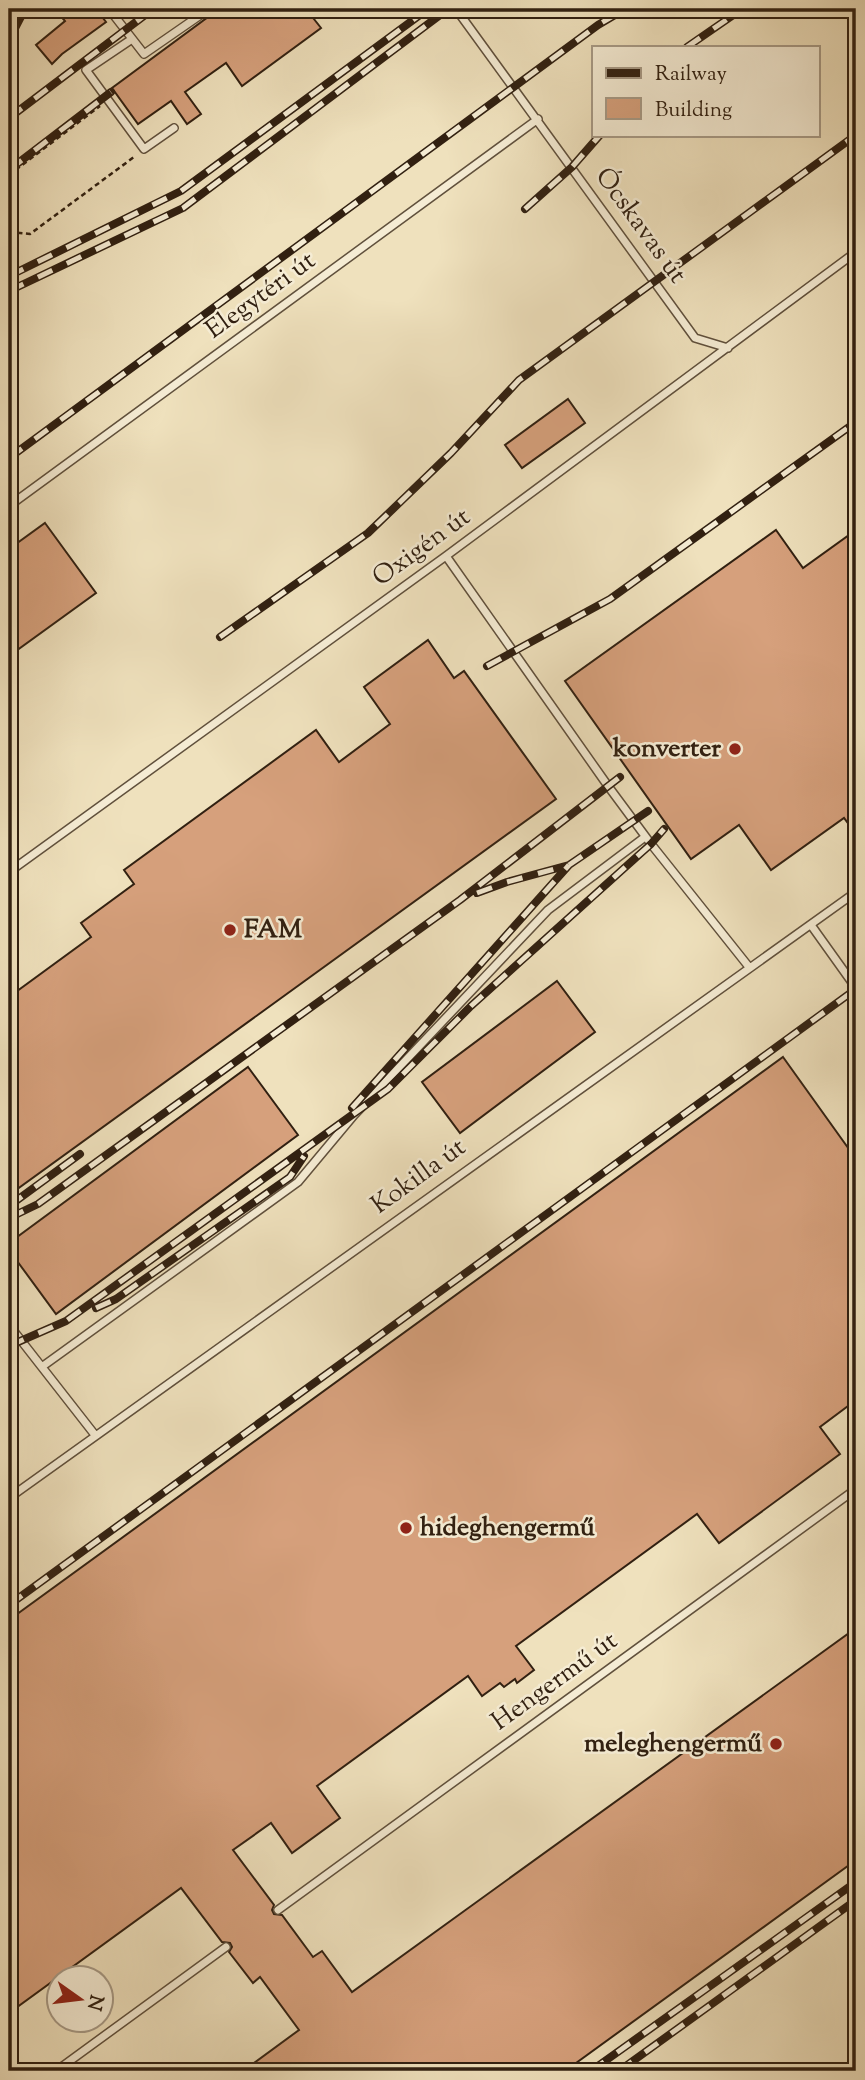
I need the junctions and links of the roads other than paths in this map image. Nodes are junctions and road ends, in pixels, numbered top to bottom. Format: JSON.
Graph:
{"nodes":[{"id":1,"x":109,"y":9,"type":"edge"},
{"id":2,"x":209,"y":9,"type":"edge"},
{"id":3,"x":456,"y":9,"type":"edge"},
{"id":4,"x":132,"y":39,"type":"junction"},
{"id":5,"x":538,"y":119,"type":"junction"},
{"id":6,"x":174,"y":128,"type":"dead end"},
{"id":7,"x":856,"y":253,"type":"edge"},
{"id":8,"x":728,"y":348,"type":"junction"},
{"id":9,"x":9,"y":506,"type":"edge"},
{"id":10,"x":446,"y":556,"type":"junction"},
{"id":11,"x":645,"y":837,"type":"junction"},
{"id":12,"x":9,"y":872,"type":"edge"},
{"id":13,"x":856,"y":892,"type":"edge"},
{"id":14,"x":811,"y":925,"type":"junction"},
{"id":15,"x":749,"y":967,"type":"junction"},
{"id":16,"x":856,"y":988,"type":"edge"},
{"id":17,"x":9,"y":1325,"type":"edge"},
{"id":18,"x":43,"y":1366,"type":"junction"},
{"id":19,"x":95,"y":1435,"type":"junction"},
{"id":20,"x":856,"y":1489,"type":"edge"},
{"id":21,"x":9,"y":1498,"type":"edge"},
{"id":22,"x":278,"y":1910,"type":"dead end"},
{"id":23,"x":226,"y":1947,"type":"dead end"},
{"id":24,"x":56,"y":2071,"type":"edge"}],
"edges":[{"from":1,"to":4,"type":"lane"},
{"from":2,"to":4,"type":"lane"},
{"from":3,"to":5,"type":"lane","name":"Ócskavas út"},
{"from":4,"to":6,"type":"lane"},
{"from":5,"to":8,"type":"lane","name":"Ócskavas út"},
{"from":5,"to":9,"type":"lane","name":"Elegytéri út"},
{"from":7,"to":8,"type":"lane","name":"Oxigén út"},
{"from":8,"to":10,"type":"lane","name":"Oxigén út"},
{"from":10,"to":11,"type":"lane"},
{"from":10,"to":12,"type":"lane","name":"Oxigén út"},
{"from":11,"to":15,"type":"lane"},
{"from":11,"to":18,"type":"lane"},
{"from":13,"to":14,"type":"lane","name":"Kokilla út"},
{"from":14,"to":15,"type":"lane","name":"Kokilla út"},
{"from":14,"to":16,"type":"lane"},
{"from":15,"to":19,"type":"lane","name":"Kokilla út"},
{"from":17,"to":18,"type":"lane"},
{"from":18,"to":19,"type":"lane"},
{"from":19,"to":21,"type":"lane","name":"Kokilla út"},
{"from":20,"to":22,"type":"lane","name":"Hengermű út"},
{"from":23,"to":24,"type":"lane"}]}
